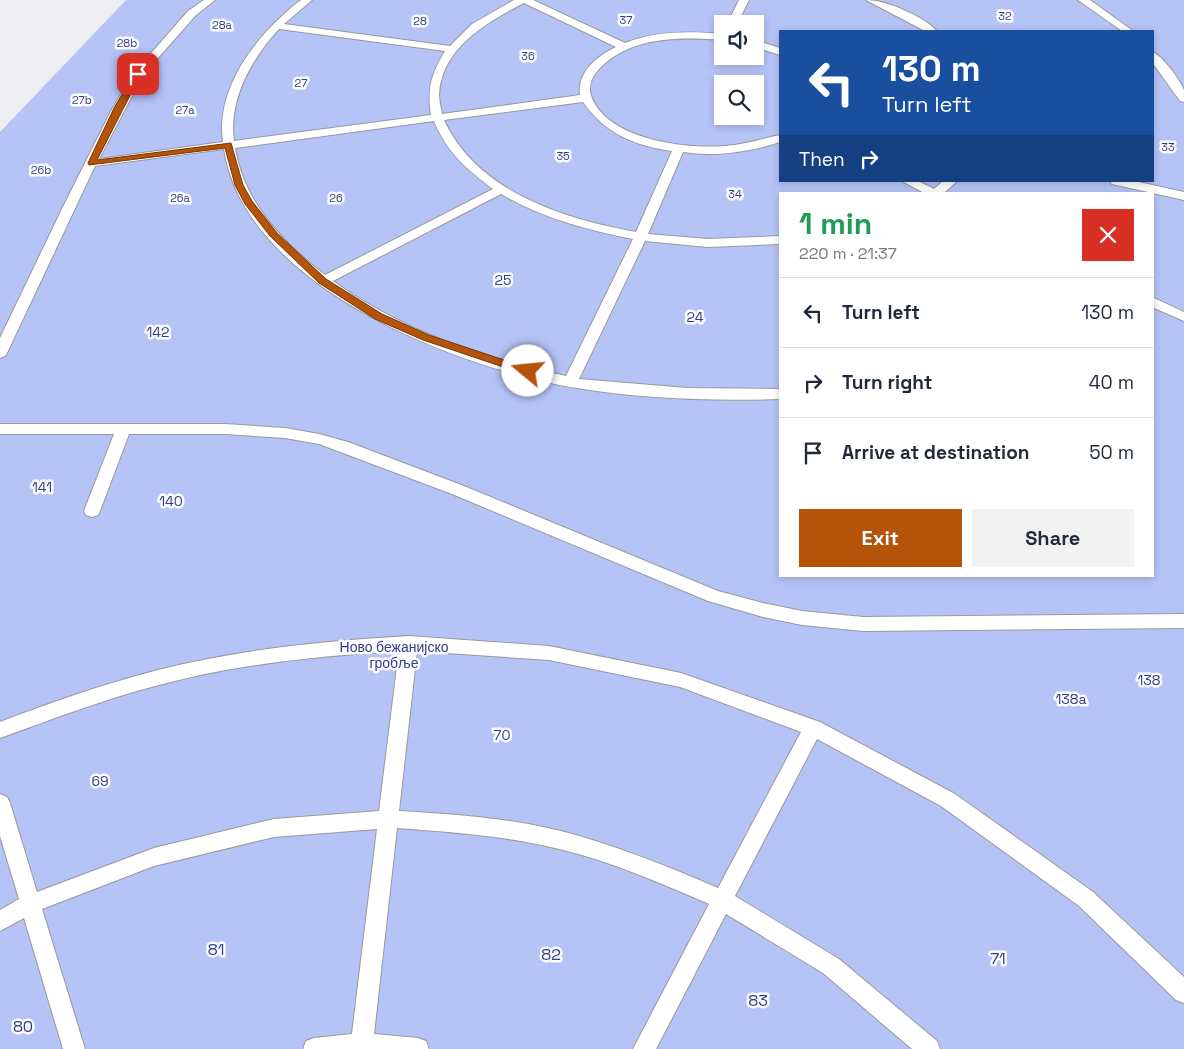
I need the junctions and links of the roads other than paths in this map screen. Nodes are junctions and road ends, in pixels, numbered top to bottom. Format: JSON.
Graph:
{"nodes":[{"id":1,"x":210,"y":0,"type":"edge"},
{"id":2,"x":307,"y":0,"type":"edge"},
{"id":3,"x":524,"y":0,"type":"edge"},
{"id":4,"x":744,"y":0,"type":"edge"},
{"id":5,"x":874,"y":0,"type":"edge"},
{"id":6,"x":1083,"y":0,"type":"edge"},
{"id":7,"x":736,"y":15,"type":"edge"},
{"id":8,"x":278,"y":26,"type":"junction"},
{"id":9,"x":930,"y":30,"type":"edge"},
{"id":10,"x":1127,"y":30,"type":"edge"},
{"id":11,"x":714,"y":37,"type":"edge"},
{"id":12,"x":764,"y":46,"type":"edge"},
{"id":13,"x":625,"y":47,"type":"junction"},
{"id":14,"x":452,"y":49,"type":"junction"},
{"id":15,"x":779,"y":52,"type":"edge"},
{"id":16,"x":1154,"y":57,"type":"edge"},
{"id":17,"x":586,"y":98,"type":"junction"},
{"id":18,"x":1184,"y":99,"type":"edge"},
{"id":19,"x":436,"y":118,"type":"junction"},
{"id":20,"x":779,"y":138,"type":"edge"},
{"id":21,"x":229,"y":145,"type":"junction"},
{"id":22,"x":679,"y":148,"type":"junction"},
{"id":23,"x":92,"y":163,"type":"junction"},
{"id":24,"x":910,"y":182,"type":"edge"},
{"id":25,"x":950,"y":182,"type":"edge"},
{"id":26,"x":1121,"y":182,"type":"edge"},
{"id":27,"x":502,"y":189,"type":"junction"},
{"id":28,"x":932,"y":192,"type":"edge"},
{"id":29,"x":938,"y":192,"type":"edge"},
{"id":30,"x":1184,"y":196,"type":"edge"},
{"id":31,"x":641,"y":236,"type":"junction"},
{"id":32,"x":779,"y":240,"type":"edge"},
{"id":33,"x":323,"y":281,"type":"junction"},
{"id":34,"x":1154,"y":302,"type":"edge"},
{"id":35,"x":1184,"y":317,"type":"edge"},
{"id":36,"x":0,"y":353,"type":"edge"},
{"id":37,"x":570,"y":382,"type":"junction"},
{"id":38,"x":779,"y":394,"type":"edge"},
{"id":39,"x":0,"y":429,"type":"edge"},
{"id":40,"x":123,"y":430,"type":"junction"},
{"id":41,"x":92,"y":511,"type":"dead end"},
{"id":42,"x":1184,"y":622,"type":"edge"},
{"id":43,"x":409,"y":643,"type":"junction"},
{"id":44,"x":813,"y":728,"type":"junction"},
{"id":45,"x":0,"y":730,"type":"edge"},
{"id":46,"x":0,"y":803,"type":"edge"},
{"id":47,"x":389,"y":819,"type":"junction"},
{"id":48,"x":723,"y":900,"type":"junction"},
{"id":49,"x":30,"y":904,"type":"junction"},
{"id":50,"x":0,"y":921,"type":"edge"},
{"id":51,"x":1184,"y":992,"type":"edge"},
{"id":52,"x":362,"y":1044,"type":"junction"},
{"id":53,"x":74,"y":1049,"type":"edge"},
{"id":54,"x":314,"y":1049,"type":"edge"},
{"id":55,"x":418,"y":1049,"type":"edge"},
{"id":56,"x":644,"y":1049,"type":"edge"},
{"id":57,"x":929,"y":1049,"type":"edge"}],
"edges":[{"from":1,"to":23,"type":"lane"},
{"from":2,"to":8,"type":"lane"},
{"from":3,"to":13,"type":"lane"},
{"from":3,"to":14,"type":"lane"},
{"from":4,"to":7,"type":"lane"},
{"from":5,"to":9,"type":"lane"},
{"from":6,"to":10,"type":"lane"},
{"from":8,"to":14,"type":"lane"},
{"from":8,"to":21,"type":"lane"},
{"from":11,"to":13,"type":"lane"},
{"from":12,"to":15,"type":"lane"},
{"from":13,"to":17,"type":"lane"},
{"from":14,"to":19,"type":"lane"},
{"from":16,"to":18,"type":"lane"},
{"from":17,"to":19,"type":"lane"},
{"from":17,"to":22,"type":"lane"},
{"from":19,"to":21,"type":"lane"},
{"from":19,"to":27,"type":"lane"},
{"from":20,"to":22,"type":"lane"},
{"from":21,"to":23,"type":"lane"},
{"from":21,"to":33,"type":"lane"},
{"from":22,"to":31,"type":"lane"},
{"from":23,"to":36,"type":"lane"},
{"from":24,"to":28,"type":"lane"},
{"from":25,"to":29,"type":"lane"},
{"from":26,"to":30,"type":"lane"},
{"from":27,"to":31,"type":"lane"},
{"from":27,"to":33,"type":"lane"},
{"from":31,"to":32,"type":"lane"},
{"from":31,"to":37,"type":"lane"},
{"from":33,"to":37,"type":"lane"},
{"from":34,"to":35,"type":"lane"},
{"from":37,"to":38,"type":"lane"},
{"from":39,"to":40,"type":"lane"},
{"from":40,"to":41,"type":"lane"},
{"from":40,"to":42,"type":"lane"},
{"from":43,"to":44,"type":"lane"},
{"from":43,"to":45,"type":"lane"},
{"from":43,"to":47,"type":"lane"},
{"from":44,"to":48,"type":"lane"},
{"from":44,"to":51,"type":"lane"},
{"from":46,"to":49,"type":"lane"},
{"from":47,"to":48,"type":"lane"},
{"from":47,"to":49,"type":"lane"},
{"from":47,"to":52,"type":"lane"},
{"from":48,"to":56,"type":"lane"},
{"from":48,"to":57,"type":"lane"},
{"from":49,"to":50,"type":"lane"},
{"from":49,"to":53,"type":"lane"},
{"from":52,"to":54,"type":"lane"},
{"from":52,"to":55,"type":"lane"}]}
